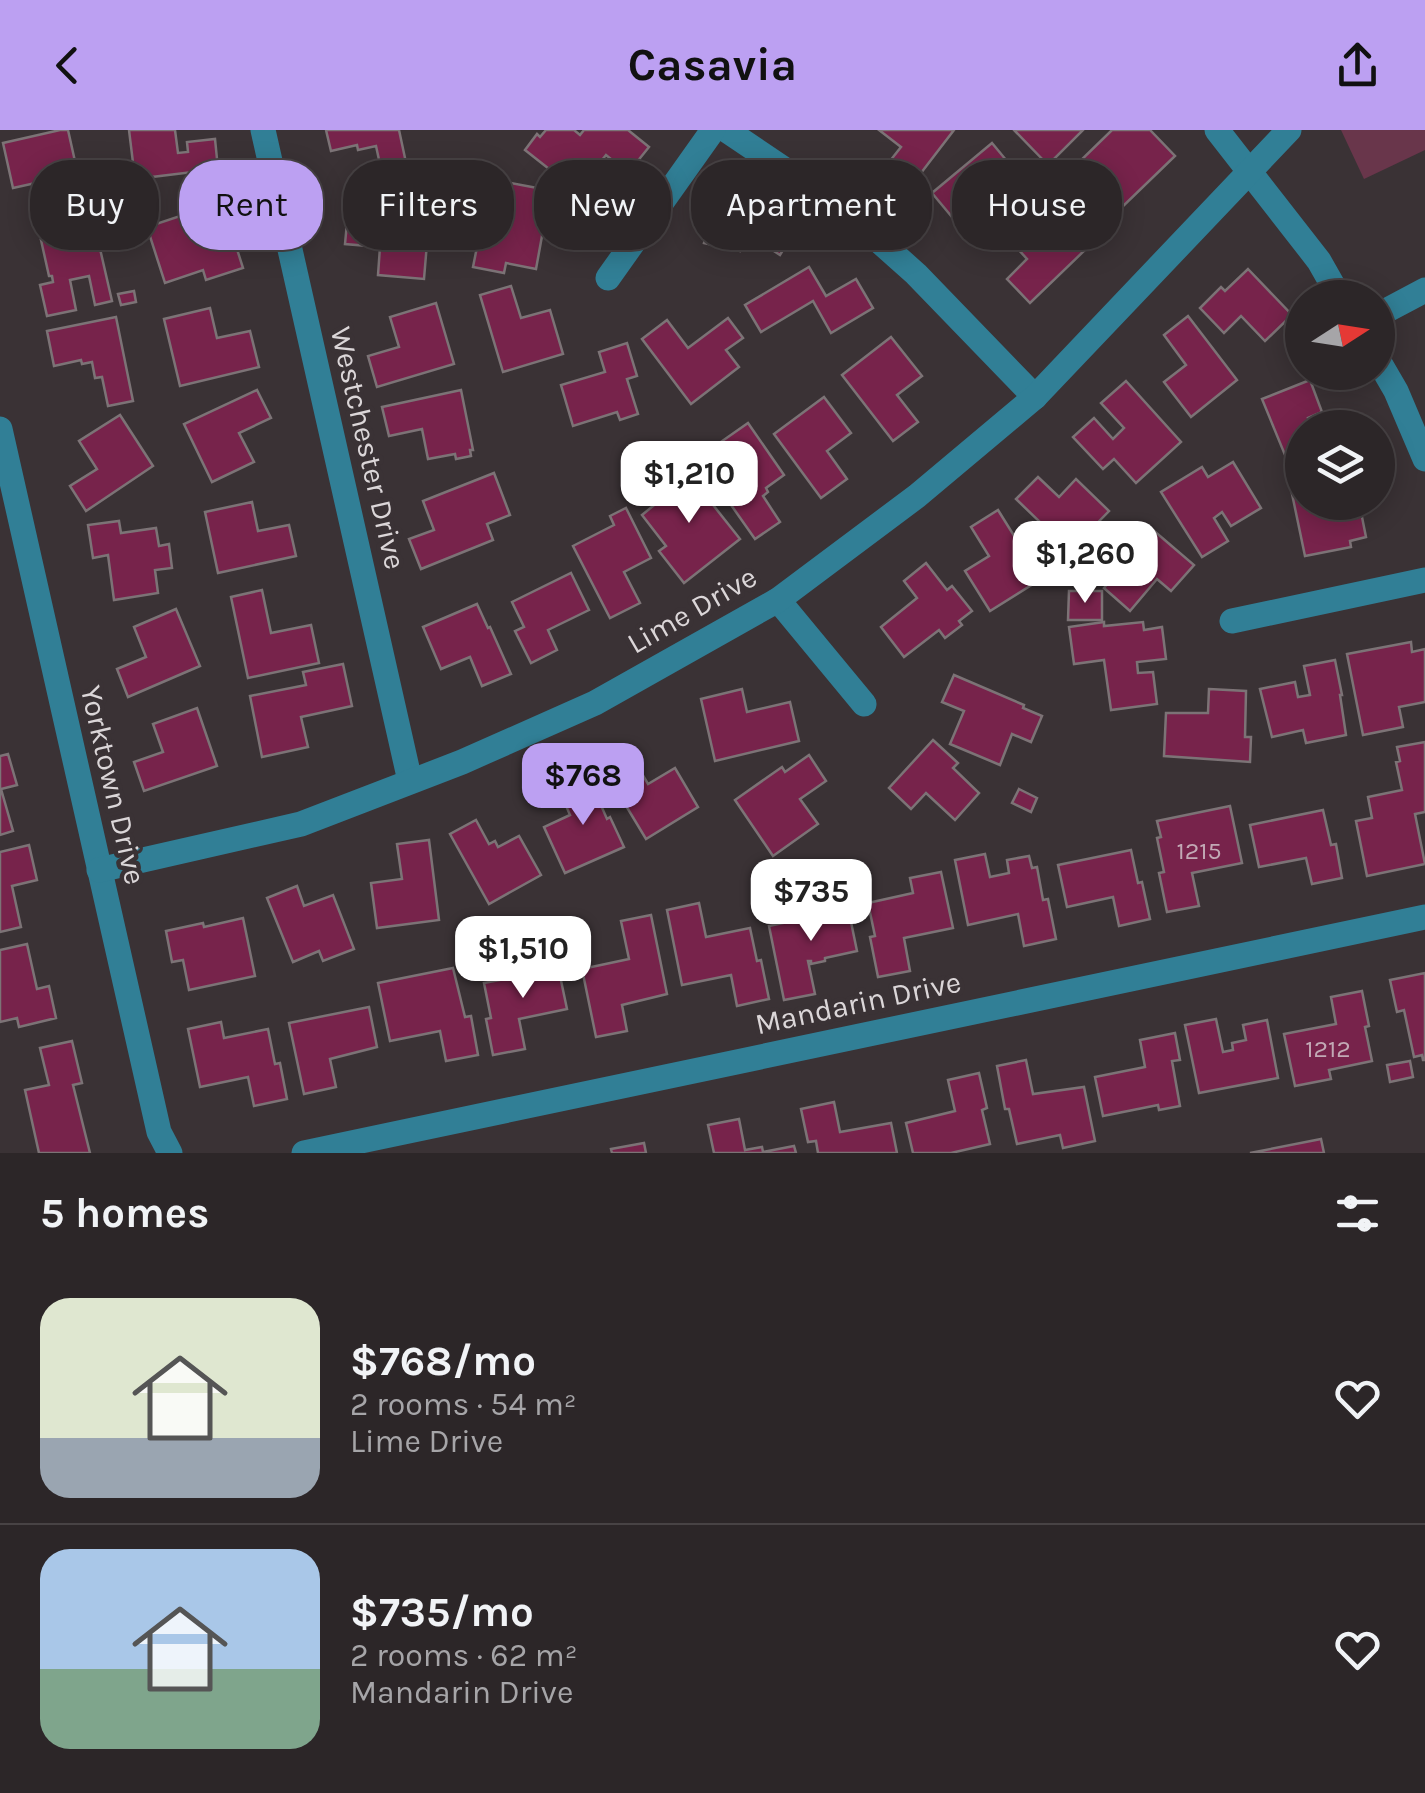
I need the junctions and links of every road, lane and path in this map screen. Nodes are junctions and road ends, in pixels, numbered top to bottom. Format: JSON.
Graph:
{"nodes":[{"id":1,"x":263,"y":130,"type":"edge"},
{"id":2,"x":714,"y":130,"type":"edge"},
{"id":3,"x":726,"y":130,"type":"edge"},
{"id":4,"x":1217,"y":130,"type":"edge"},
{"id":5,"x":1290,"y":130,"type":"edge"},
{"id":6,"x":1250,"y":171,"type":"junction"},
{"id":7,"x":608,"y":278,"type":"dead end"},
{"id":8,"x":1330,"y":280,"type":"edge"},
{"id":9,"x":1425,"y":290,"type":"edge"},
{"id":10,"x":1395,"y":306,"type":"edge"},
{"id":11,"x":1395,"y":389,"type":"edge"},
{"id":12,"x":1035,"y":397,"type":"junction"},
{"id":13,"x":0,"y":429,"type":"edge"},
{"id":14,"x":1425,"y":459,"type":"edge"},
{"id":15,"x":1425,"y":580,"type":"edge"},
{"id":16,"x":778,"y":600,"type":"junction"},
{"id":17,"x":1232,"y":621,"type":"dead end"},
{"id":18,"x":864,"y":704,"type":"dead end"},
{"id":19,"x":410,"y":780,"type":"junction"},
{"id":20,"x":99,"y":870,"type":"junction"},
{"id":21,"x":1425,"y":917,"type":"edge"},
{"id":22,"x":170,"y":1153,"type":"edge"},
{"id":23,"x":304,"y":1153,"type":"edge"}],
"edges":[{"from":1,"to":19,"type":"street","name":"Westchester Drive"},
{"from":2,"to":7,"type":"street"},
{"from":3,"to":12,"type":"street"},
{"from":4,"to":6,"type":"street"},
{"from":5,"to":6,"type":"street","name":"Lime Drive"},
{"from":6,"to":8,"type":"street"},
{"from":6,"to":12,"type":"street","name":"Lime Drive"},
{"from":9,"to":10,"type":"street"},
{"from":11,"to":14,"type":"street"},
{"from":12,"to":16,"type":"street","name":"Lime Drive"},
{"from":13,"to":20,"type":"street","name":"Yorktown Drive"},
{"from":15,"to":17,"type":"street"},
{"from":16,"to":18,"type":"street"},
{"from":16,"to":19,"type":"street","name":"Lime Drive"},
{"from":19,"to":20,"type":"street","name":"Lime Drive"},
{"from":20,"to":22,"type":"street","name":"Yorktown Drive"},
{"from":21,"to":23,"type":"street","name":"Mandarin Drive"}]}
